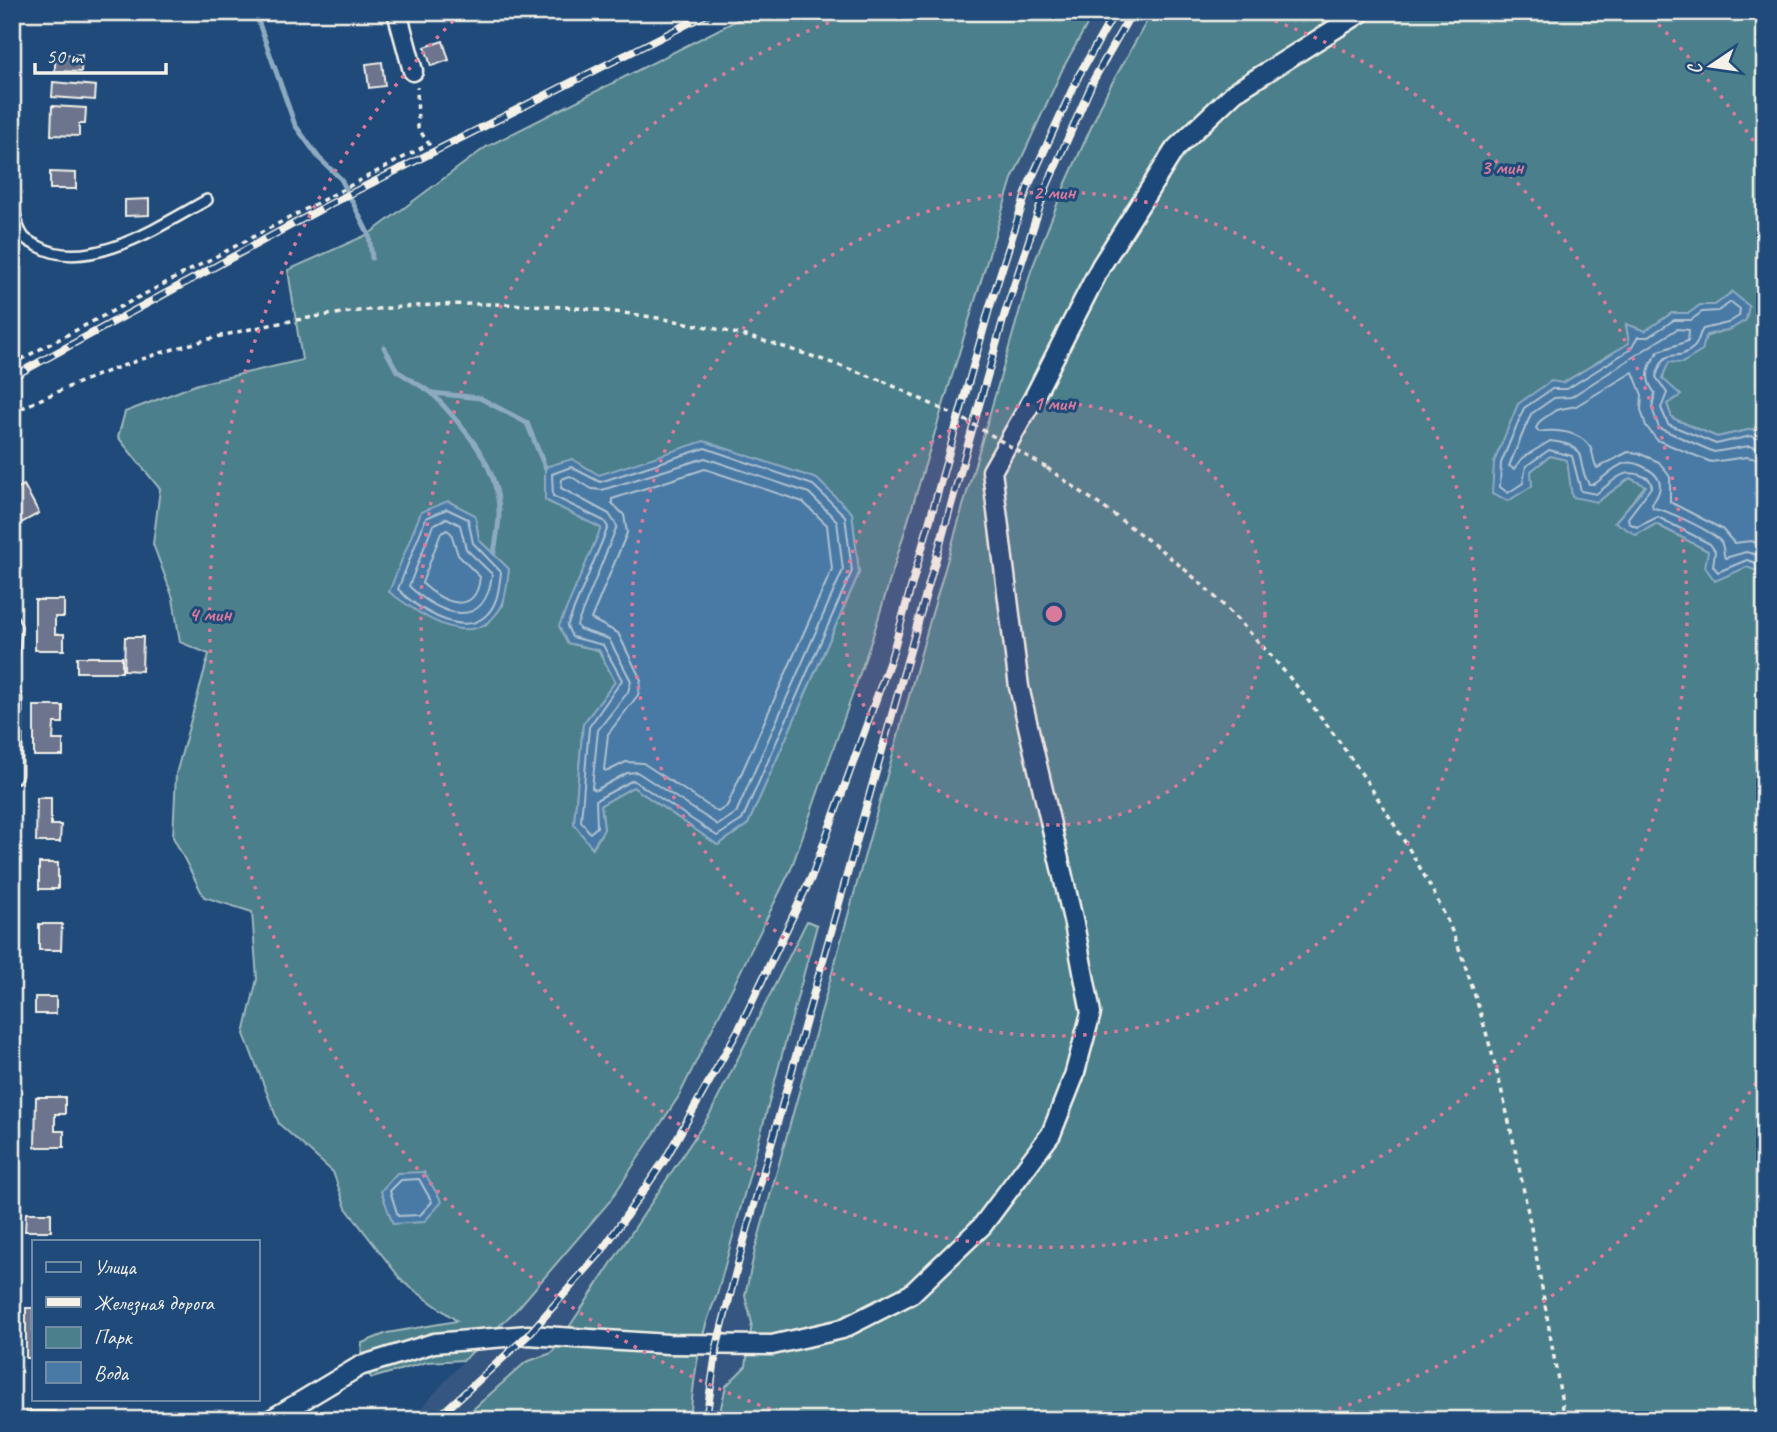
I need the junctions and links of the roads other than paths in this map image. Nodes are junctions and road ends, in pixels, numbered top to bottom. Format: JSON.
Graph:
{"nodes":[{"id":1,"x":397,"y":12,"type":"edge"},
{"id":2,"x":1362,"y":12,"type":"edge"},
{"id":3,"x":413,"y":71,"type":"road end"},
{"id":4,"x":12,"y":174,"type":"edge"},
{"id":5,"x":207,"y":200,"type":"dead end"},
{"id":6,"x":12,"y":618,"type":"edge"},
{"id":7,"x":12,"y":669,"type":"edge"},
{"id":8,"x":12,"y":699,"type":"edge"},
{"id":9,"x":12,"y":774,"type":"edge"},
{"id":10,"x":270,"y":1420,"type":"edge"}],
"edges":[{"from":1,"to":3,"type":"street"},
{"from":2,"to":10,"type":"street"},
{"from":4,"to":5,"type":"lane"},
{"from":6,"to":7,"type":"lane"},
{"from":8,"to":9,"type":"street"}]}
